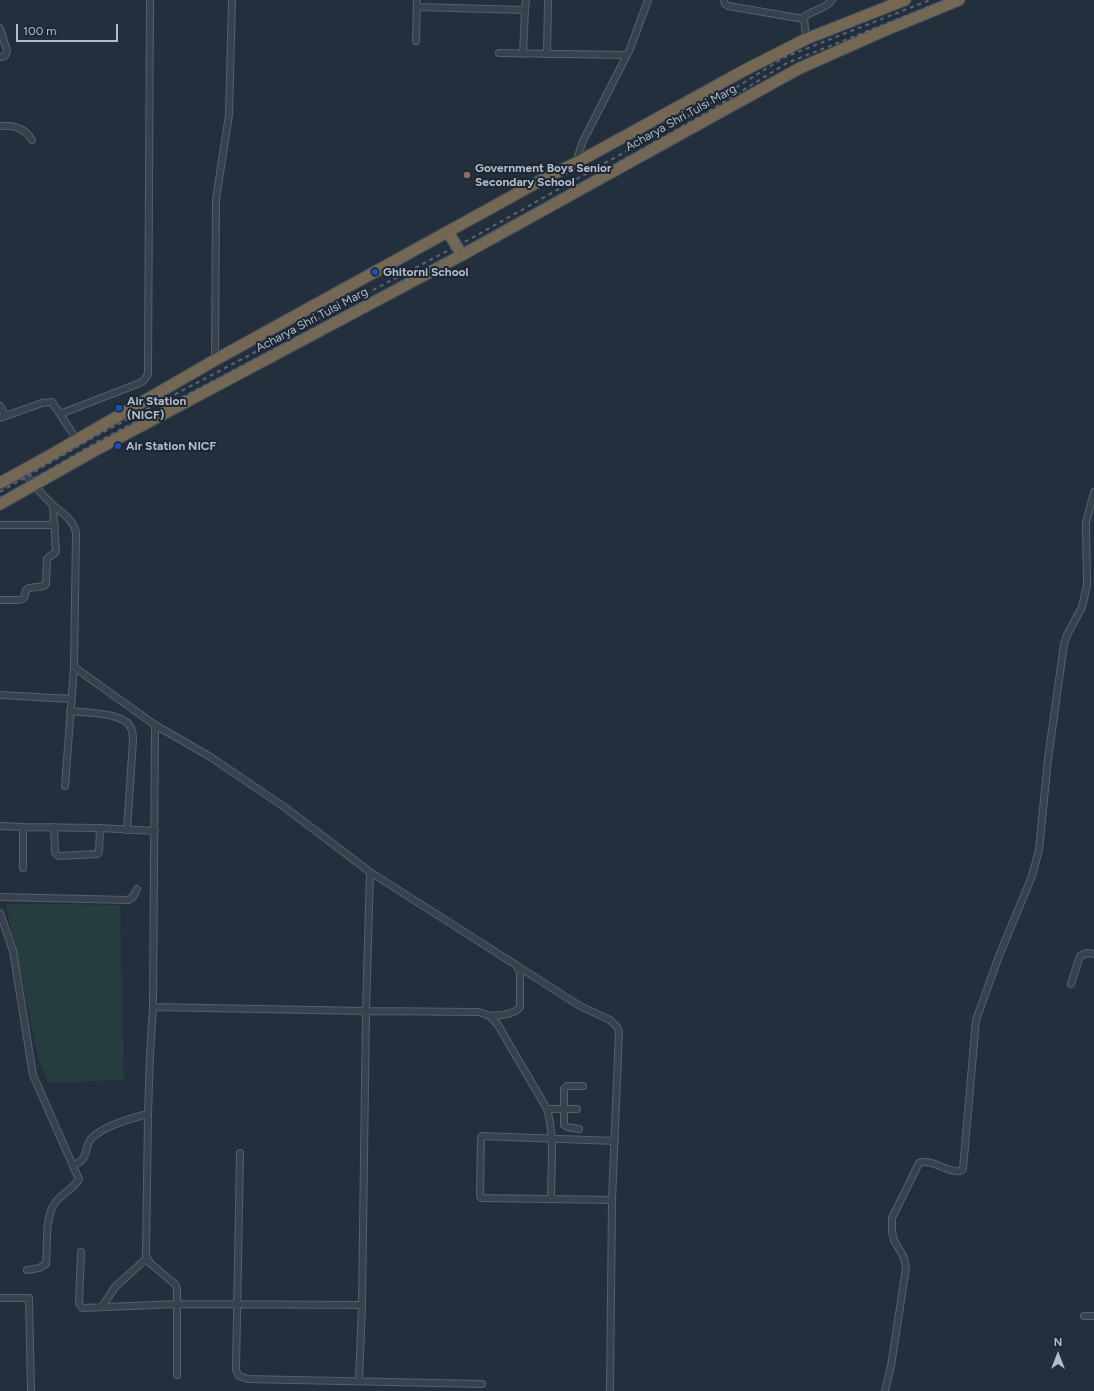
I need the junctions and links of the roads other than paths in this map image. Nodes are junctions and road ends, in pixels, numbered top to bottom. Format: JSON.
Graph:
{"nodes":[{"id":1,"x":150,"y":0,"type":"edge"},
{"id":2,"x":232,"y":0,"type":"edge"},
{"id":3,"x":417,"y":0,"type":"edge"},
{"id":4,"x":526,"y":0,"type":"edge"},
{"id":5,"x":548,"y":0,"type":"edge"},
{"id":6,"x":648,"y":0,"type":"edge"},
{"id":7,"x":724,"y":0,"type":"edge"},
{"id":8,"x":832,"y":0,"type":"edge"},
{"id":9,"x":905,"y":0,"type":"edge"},
{"id":10,"x":959,"y":0,"type":"edge"},
{"id":11,"x":417,"y":7,"type":"junction"},
{"id":12,"x":525,"y":10,"type":"junction"},
{"id":13,"x":804,"y":19,"type":"junction"},
{"id":14,"x":0,"y":28,"type":"edge"},
{"id":15,"x":2,"y":39,"type":"edge"},
{"id":16,"x":806,"y":39,"type":"junction"},
{"id":17,"x":416,"y":41,"type":"dead end"},
{"id":18,"x":499,"y":54,"type":"dead end"},
{"id":19,"x":523,"y":54,"type":"junction"},
{"id":20,"x":547,"y":54,"type":"junction"},
{"id":21,"x":627,"y":55,"type":"junction"},
{"id":22,"x":0,"y":57,"type":"edge"},
{"id":23,"x":0,"y":126,"type":"edge"},
{"id":24,"x":32,"y":140,"type":"dead end"},
{"id":25,"x":576,"y":163,"type":"junction"},
{"id":26,"x":448,"y":232,"type":"junction"},
{"id":27,"x":462,"y":255,"type":"junction"},
{"id":28,"x":215,"y":360,"type":"junction"},
{"id":29,"x":0,"y":406,"type":"edge"},
{"id":30,"x":60,"y":414,"type":"junction"},
{"id":31,"x":3,"y":417,"type":"edge"},
{"id":32,"x":77,"y":440,"type":"junction"},
{"id":33,"x":22,"y":470,"type":"junction"},
{"id":34,"x":0,"y":483,"type":"edge"},
{"id":35,"x":33,"y":484,"type":"junction"},
{"id":36,"x":1094,"y":492,"type":"edge"},
{"id":37,"x":0,"y":504,"type":"edge"},
{"id":38,"x":53,"y":506,"type":"junction"},
{"id":39,"x":55,"y":524,"type":"junction"},
{"id":40,"x":0,"y":525,"type":"edge"},
{"id":41,"x":0,"y":600,"type":"edge"},
{"id":42,"x":74,"y":667,"type":"junction"},
{"id":43,"x":0,"y":695,"type":"edge"},
{"id":44,"x":72,"y":700,"type":"junction"},
{"id":45,"x":70,"y":711,"type":"junction"},
{"id":46,"x":155,"y":725,"type":"junction"},
{"id":47,"x":65,"y":786,"type":"dead end"},
{"id":48,"x":0,"y":826,"type":"edge"},
{"id":49,"x":23,"y":827,"type":"junction"},
{"id":50,"x":54,"y":827,"type":"junction"},
{"id":51,"x":100,"y":828,"type":"junction"},
{"id":52,"x":127,"y":830,"type":"junction"},
{"id":53,"x":155,"y":831,"type":"junction"},
{"id":54,"x":23,"y":868,"type":"dead end"},
{"id":55,"x":370,"y":872,"type":"junction"},
{"id":56,"x":137,"y":889,"type":"dead end"},
{"id":57,"x":0,"y":898,"type":"edge"},
{"id":58,"x":0,"y":913,"type":"edge"},
{"id":59,"x":1094,"y":954,"type":"edge"},
{"id":60,"x":519,"y":967,"type":"junction"},
{"id":61,"x":1072,"y":984,"type":"dead end"},
{"id":62,"x":153,"y":1006,"type":"junction"},
{"id":63,"x":366,"y":1011,"type":"junction"},
{"id":64,"x":490,"y":1016,"type":"junction"},
{"id":65,"x":583,"y":1086,"type":"dead end"},
{"id":66,"x":564,"y":1108,"type":"junction"},
{"id":67,"x":547,"y":1109,"type":"junction"},
{"id":68,"x":577,"y":1109,"type":"dead end"},
{"id":69,"x":148,"y":1114,"type":"junction"},
{"id":70,"x":579,"y":1129,"type":"dead end"},
{"id":71,"x":551,"y":1139,"type":"junction"},
{"id":72,"x":615,"y":1141,"type":"junction"},
{"id":73,"x":240,"y":1153,"type":"dead end"},
{"id":74,"x":73,"y":1166,"type":"junction"},
{"id":75,"x":551,"y":1199,"type":"junction"},
{"id":76,"x":612,"y":1200,"type":"junction"},
{"id":77,"x":81,"y":1252,"type":"dead end"},
{"id":78,"x":147,"y":1258,"type":"junction"},
{"id":79,"x":27,"y":1270,"type":"dead end"},
{"id":80,"x":0,"y":1298,"type":"edge"},
{"id":81,"x":238,"y":1303,"type":"junction"},
{"id":82,"x":178,"y":1304,"type":"junction"},
{"id":83,"x":362,"y":1305,"type":"junction"},
{"id":84,"x":102,"y":1307,"type":"junction"},
{"id":85,"x":1084,"y":1316,"type":"dead end"},
{"id":86,"x":1094,"y":1316,"type":"edge"},
{"id":87,"x":177,"y":1375,"type":"dead end"},
{"id":88,"x":359,"y":1381,"type":"junction"},
{"id":89,"x":482,"y":1384,"type":"dead end"},
{"id":90,"x":31,"y":1391,"type":"edge"},
{"id":91,"x":610,"y":1391,"type":"edge"},
{"id":92,"x":885,"y":1391,"type":"edge"}],
"edges":[{"from":1,"to":30,"type":"street"},
{"from":2,"to":28,"type":"street"},
{"from":3,"to":11,"type":"street"},
{"from":4,"to":12,"type":"street"},
{"from":5,"to":20,"type":"street"},
{"from":6,"to":21,"type":"street"},
{"from":7,"to":13,"type":"street"},
{"from":8,"to":13,"type":"street"},
{"from":9,"to":16,"type":"highway","name":"Acharya Shri Tulsi Marg"},
{"from":10,"to":27,"type":"highway","name":"Acharya Shri Tulsi Marg"},
{"from":11,"to":12,"type":"street"},
{"from":11,"to":17,"type":"street"},
{"from":12,"to":19,"type":"street"},
{"from":13,"to":16,"type":"street"},
{"from":14,"to":15,"type":"street"},
{"from":15,"to":22,"type":"street"},
{"from":16,"to":25,"type":"highway","name":"Acharya Shri Tulsi Marg"},
{"from":18,"to":19,"type":"street"},
{"from":19,"to":20,"type":"street"},
{"from":20,"to":21,"type":"street"},
{"from":21,"to":25,"type":"street"},
{"from":23,"to":24,"type":"street"},
{"from":25,"to":26,"type":"highway","name":"Acharya Shri Tulsi Marg"},
{"from":26,"to":27,"type":"highway"},
{"from":26,"to":28,"type":"highway","name":"Acharya Shri Tulsi Marg"},
{"from":27,"to":35,"type":"highway","name":"Acharya Shri Tulsi Marg"},
{"from":28,"to":32,"type":"highway","name":"Acharya Shri Tulsi Marg"},
{"from":29,"to":31,"type":"street"},
{"from":30,"to":31,"type":"street"},
{"from":30,"to":32,"type":"street"},
{"from":32,"to":33,"type":"highway","name":"Acharya Shri Tulsi Marg"},
{"from":33,"to":34,"type":"highway","name":"Acharya Shri Tulsi Marg"},
{"from":33,"to":35,"type":"street"},
{"from":35,"to":37,"type":"highway","name":"Acharya Shri Tulsi Marg"},
{"from":35,"to":38,"type":"street"},
{"from":36,"to":92,"type":"street"},
{"from":38,"to":39,"type":"street"},
{"from":38,"to":42,"type":"street"},
{"from":39,"to":40,"type":"street"},
{"from":39,"to":41,"type":"street"},
{"from":42,"to":44,"type":"street"},
{"from":42,"to":46,"type":"street"},
{"from":43,"to":44,"type":"street"},
{"from":44,"to":45,"type":"street"},
{"from":45,"to":47,"type":"street"},
{"from":45,"to":52,"type":"street"},
{"from":46,"to":53,"type":"street"},
{"from":46,"to":55,"type":"street"},
{"from":48,"to":49,"type":"street"},
{"from":49,"to":50,"type":"street"},
{"from":49,"to":54,"type":"street"},
{"from":50,"to":51,"type":"street"},
{"from":50,"to":51,"type":"street"},
{"from":51,"to":52,"type":"street"},
{"from":52,"to":53,"type":"street"},
{"from":53,"to":62,"type":"street"},
{"from":55,"to":60,"type":"street"},
{"from":55,"to":63,"type":"street"},
{"from":56,"to":57,"type":"street"},
{"from":58,"to":74,"type":"street"},
{"from":59,"to":61,"type":"street"},
{"from":60,"to":64,"type":"street"},
{"from":60,"to":72,"type":"street"},
{"from":62,"to":63,"type":"street"},
{"from":62,"to":69,"type":"street"},
{"from":63,"to":64,"type":"street"},
{"from":63,"to":83,"type":"street"},
{"from":64,"to":67,"type":"street"},
{"from":65,"to":66,"type":"street"},
{"from":66,"to":67,"type":"street"},
{"from":66,"to":68,"type":"street"},
{"from":66,"to":70,"type":"street"},
{"from":67,"to":71,"type":"street"},
{"from":69,"to":74,"type":"street"},
{"from":69,"to":78,"type":"street"},
{"from":71,"to":72,"type":"street"},
{"from":71,"to":75,"type":"street"},
{"from":71,"to":75,"type":"street"},
{"from":72,"to":76,"type":"street"},
{"from":73,"to":81,"type":"street"},
{"from":74,"to":79,"type":"street"},
{"from":75,"to":76,"type":"street"},
{"from":76,"to":91,"type":"street"},
{"from":77,"to":84,"type":"street"},
{"from":78,"to":82,"type":"street"},
{"from":78,"to":84,"type":"street"},
{"from":80,"to":90,"type":"street"},
{"from":81,"to":82,"type":"street"},
{"from":81,"to":83,"type":"street"},
{"from":81,"to":88,"type":"street"},
{"from":82,"to":84,"type":"street"},
{"from":82,"to":87,"type":"street"},
{"from":83,"to":88,"type":"street"},
{"from":85,"to":86,"type":"street"},
{"from":88,"to":89,"type":"street"}]}
